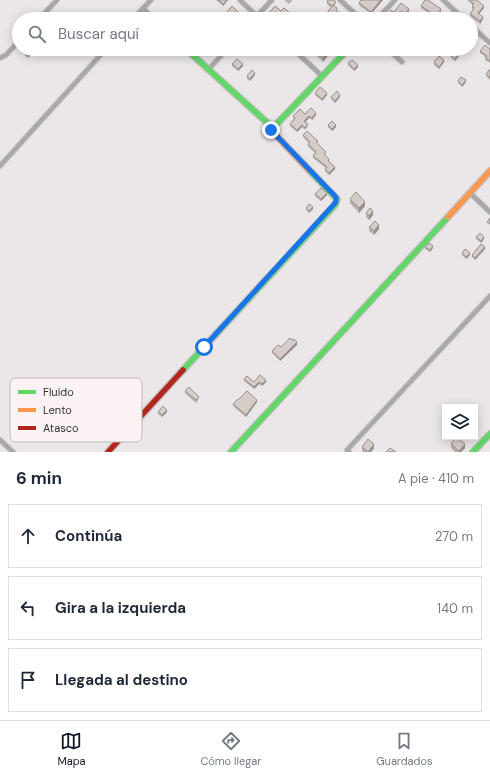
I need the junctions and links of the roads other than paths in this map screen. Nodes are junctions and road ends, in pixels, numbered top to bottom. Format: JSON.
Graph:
{"nodes":[{"id":1,"x":57,"y":0,"type":"edge"},
{"id":2,"x":151,"y":0,"type":"edge"},
{"id":3,"x":240,"y":0,"type":"edge"},
{"id":4,"x":272,"y":0,"type":"edge"},
{"id":5,"x":340,"y":0,"type":"edge"},
{"id":6,"x":395,"y":0,"type":"edge"},
{"id":7,"x":443,"y":0,"type":"edge"},
{"id":8,"x":143,"y":8,"type":"junction"},
{"id":9,"x":46,"y":12,"type":"edge"},
{"id":10,"x":139,"y":12,"type":"edge"},
{"id":11,"x":147,"y":12,"type":"edge"},
{"id":12,"x":251,"y":12,"type":"edge"},
{"id":13,"x":262,"y":12,"type":"edge"},
{"id":14,"x":353,"y":12,"type":"edge"},
{"id":15,"x":384,"y":12,"type":"edge"},
{"id":16,"x":456,"y":12,"type":"edge"},
{"id":17,"x":478,"y":32,"type":"edge"},
{"id":18,"x":490,"y":43,"type":"edge"},
{"id":19,"x":12,"y":49,"type":"edge"},
{"id":20,"x":100,"y":56,"type":"edge"},
{"id":21,"x":193,"y":56,"type":"edge"},
{"id":22,"x":221,"y":56,"type":"edge"},
{"id":23,"x":301,"y":56,"type":"edge"},
{"id":24,"x":341,"y":56,"type":"edge"},
{"id":25,"x":396,"y":56,"type":"edge"},
{"id":26,"x":0,"y":58,"type":"edge"},
{"id":27,"x":402,"y":62,"type":"dead end"},
{"id":28,"x":208,"y":70,"type":"junction"},
{"id":29,"x":322,"y":76,"type":"junction"},
{"id":30,"x":271,"y":130,"type":"dead end"},
{"id":31,"x":0,"y":166,"type":"edge"},
{"id":32,"x":490,"y":171,"type":"edge"},
{"id":33,"x":470,"y":193,"type":"junction"},
{"id":34,"x":490,"y":212,"type":"edge"},
{"id":35,"x":490,"y":296,"type":"edge"},
{"id":36,"x":142,"y":415,"type":"edge"},
{"id":37,"x":490,"y":434,"type":"edge"},
{"id":38,"x":0,"y":440,"type":"edge"},
{"id":39,"x":117,"y":442,"type":"edge"},
{"id":40,"x":13,"y":452,"type":"edge"},
{"id":41,"x":108,"y":452,"type":"edge"},
{"id":42,"x":231,"y":452,"type":"edge"},
{"id":43,"x":349,"y":452,"type":"edge"},
{"id":44,"x":473,"y":452,"type":"edge"}],
"edges":[{"from":1,"to":9,"type":"street"},
{"from":2,"to":8,"type":"street"},
{"from":3,"to":12,"type":"street"},
{"from":4,"to":13,"type":"street"},
{"from":5,"to":14,"type":"street"},
{"from":6,"to":15,"type":"street"},
{"from":7,"to":16,"type":"street"},
{"from":8,"to":10,"type":"street"},
{"from":8,"to":11,"type":"street"},
{"from":17,"to":18,"type":"street"},
{"from":19,"to":26,"type":"street"},
{"from":20,"to":31,"type":"street"},
{"from":21,"to":28,"type":"street"},
{"from":22,"to":28,"type":"street"},
{"from":23,"to":29,"type":"street"},
{"from":24,"to":29,"type":"street"},
{"from":25,"to":27,"type":"street"},
{"from":28,"to":29,"type":"street"},
{"from":30,"to":36,"type":"street"},
{"from":32,"to":33,"type":"street"},
{"from":33,"to":34,"type":"street"},
{"from":33,"to":42,"type":"street"},
{"from":35,"to":43,"type":"street"},
{"from":37,"to":44,"type":"street"},
{"from":38,"to":40,"type":"street"},
{"from":39,"to":41,"type":"street"}]}
